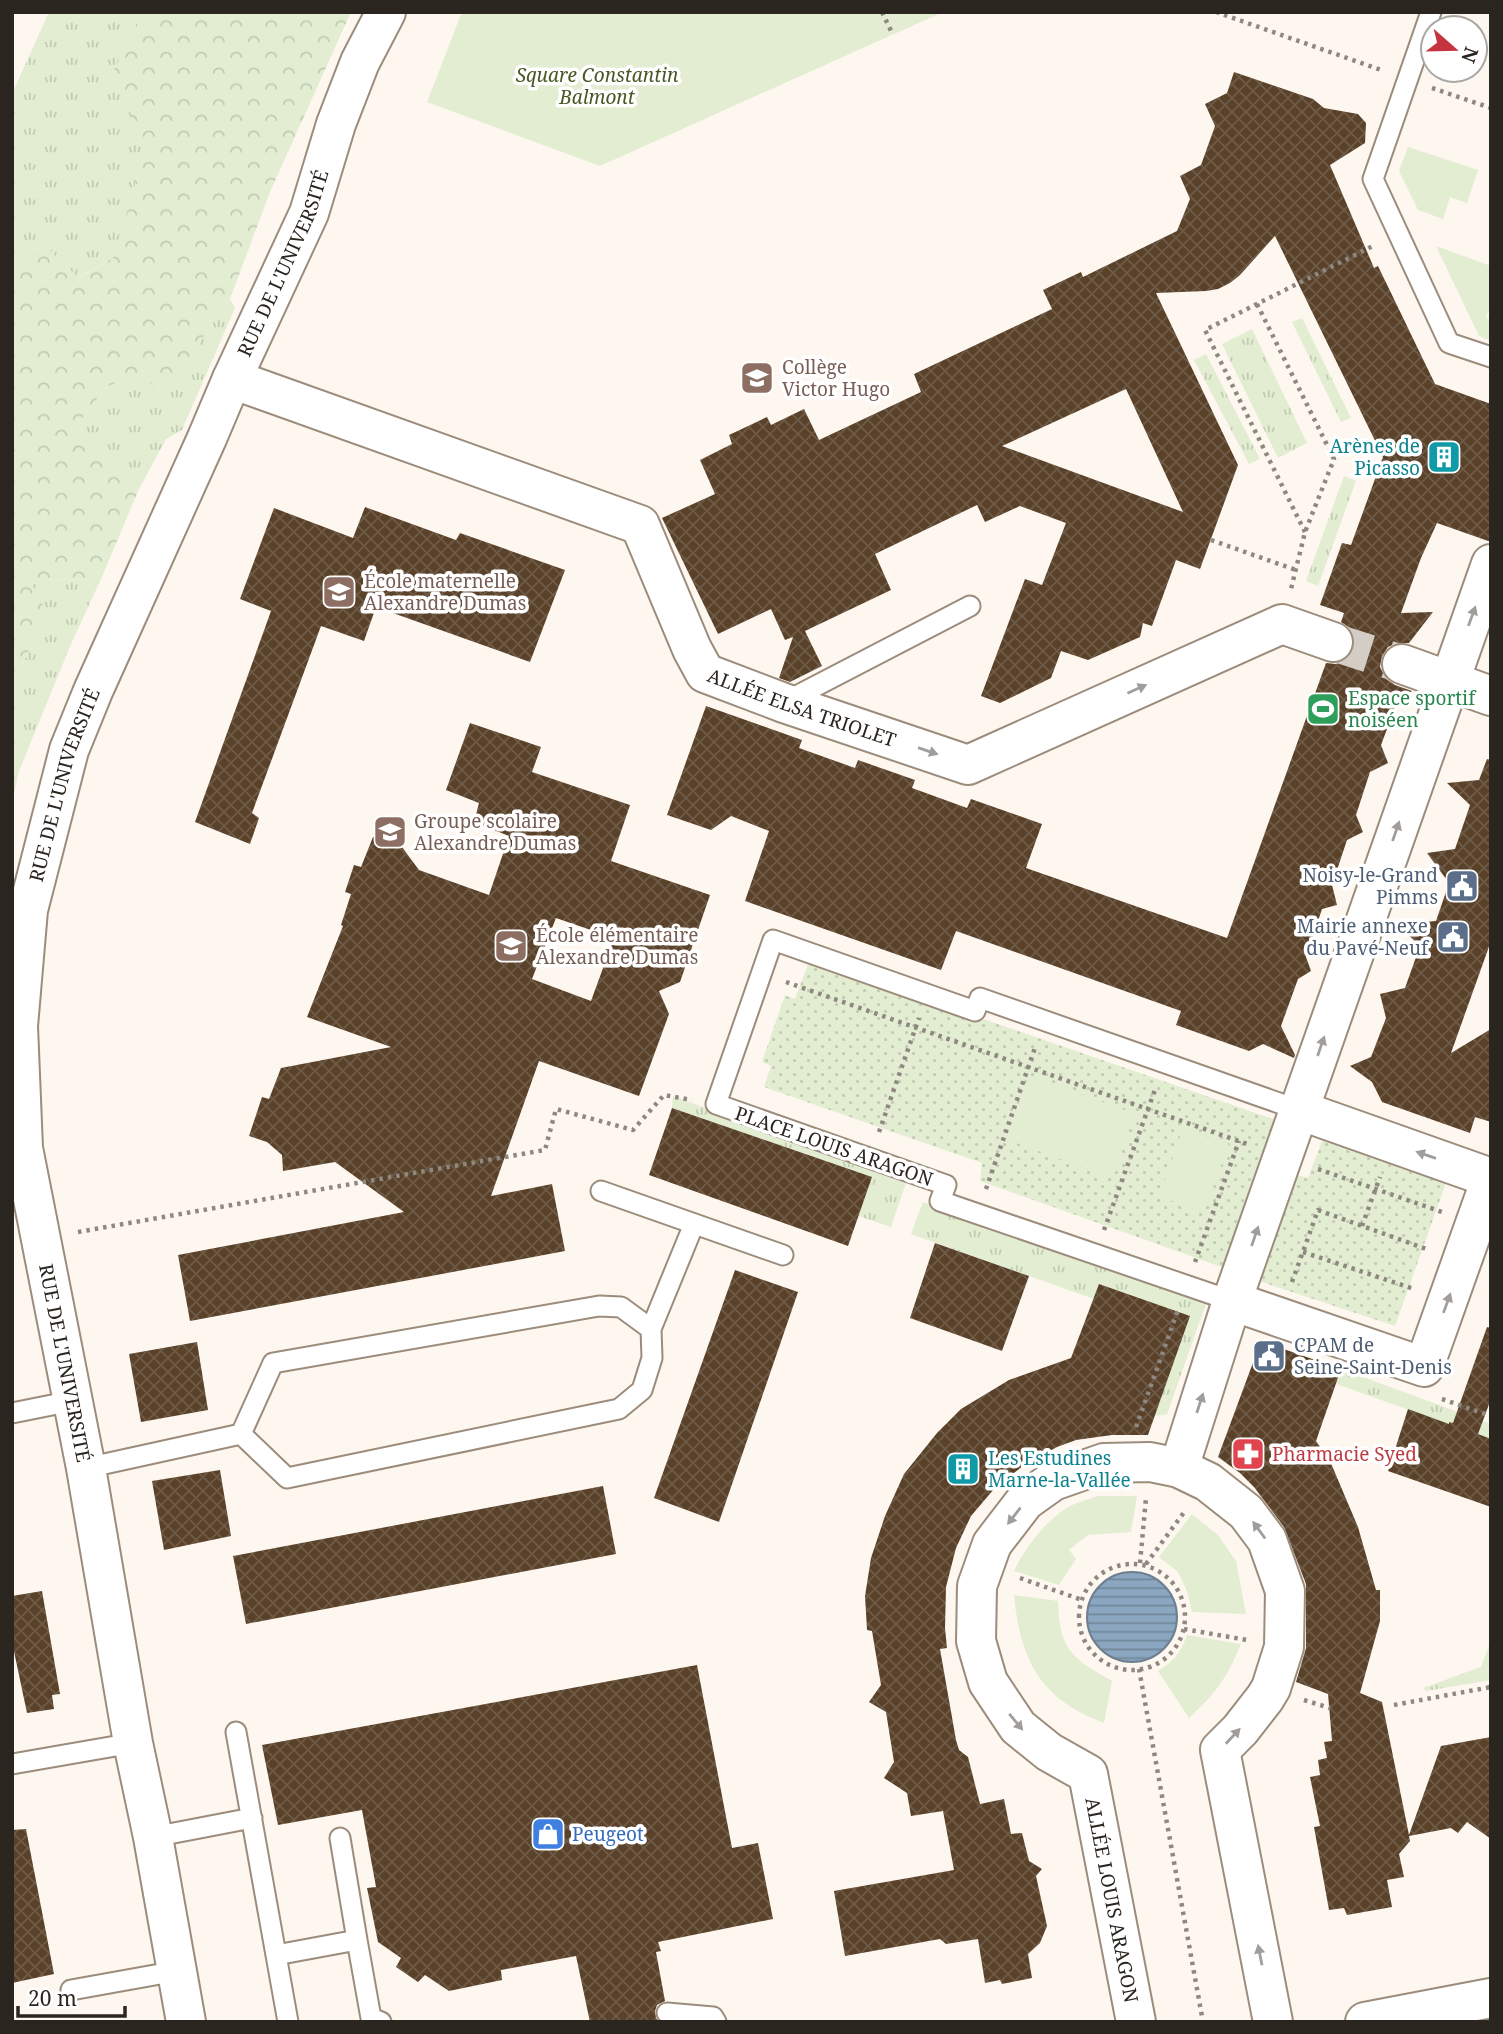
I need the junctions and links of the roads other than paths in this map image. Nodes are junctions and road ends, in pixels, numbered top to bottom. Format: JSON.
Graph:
{"nodes":[{"id":1,"x":386,"y":12,"type":"edge"},
{"id":2,"x":1431,"y":12,"type":"edge"},
{"id":3,"x":1491,"y":357,"type":"edge"},
{"id":4,"x":232,"y":379,"type":"junction"},
{"id":5,"x":1491,"y":564,"type":"edge"},
{"id":6,"x":970,"y":606,"type":"dead end"},
{"id":7,"x":1333,"y":642,"type":"tunnel mouth"},
{"id":8,"x":1402,"y":664,"type":"tunnel mouth"},
{"id":9,"x":1449,"y":682,"type":"junction"},
{"id":10,"x":1491,"y":696,"type":"edge"},
{"id":11,"x":784,"y":703,"type":"junction"},
{"id":12,"x":1299,"y":1110,"type":"junction"},
{"id":13,"x":1491,"y":1178,"type":"edge"},
{"id":14,"x":601,"y":1191,"type":"dead end"},
{"id":15,"x":694,"y":1224,"type":"junction"},
{"id":16,"x":783,"y":1255,"type":"dead end"},
{"id":17,"x":1232,"y":1301,"type":"junction"},
{"id":18,"x":651,"y":1329,"type":"junction"},
{"id":19,"x":72,"y":1401,"type":"junction"},
{"id":20,"x":12,"y":1413,"type":"edge"},
{"id":21,"x":241,"y":1434,"type":"junction"},
{"id":22,"x":86,"y":1468,"type":"junction"},
{"id":23,"x":1165,"y":1468,"type":"junction"},
{"id":24,"x":236,"y":1732,"type":"dead end"},
{"id":25,"x":133,"y":1743,"type":"junction"},
{"id":26,"x":12,"y":1764,"type":"edge"},
{"id":27,"x":252,"y":1818,"type":"junction"},
{"id":28,"x":152,"y":1838,"type":"junction"},
{"id":29,"x":340,"y":1838,"type":"dead end"},
{"id":30,"x":358,"y":1940,"type":"junction"},
{"id":31,"x":276,"y":1955,"type":"junction"},
{"id":32,"x":177,"y":1970,"type":"junction"},
{"id":33,"x":71,"y":1990,"type":"dead end"},
{"id":34,"x":1491,"y":1998,"type":"edge"},
{"id":35,"x":667,"y":2013,"type":"dead end"},
{"id":36,"x":186,"y":2022,"type":"edge"},
{"id":37,"x":288,"y":2022,"type":"edge"},
{"id":38,"x":381,"y":2022,"type":"edge"},
{"id":39,"x":716,"y":2022,"type":"edge"},
{"id":40,"x":1136,"y":2022,"type":"edge"},
{"id":41,"x":1273,"y":2022,"type":"edge"},
{"id":42,"x":1365,"y":2022,"type":"edge"}],
"edges":[{"from":1,"to":4,"type":"street","name":"RUE DE L'UNIVERSITÉ"},
{"from":2,"to":3,"type":"lane"},
{"from":4,"to":11,"type":"street","name":"ALLÉE ELSA TRIOLET"},
{"from":4,"to":19,"type":"street","name":"RUE DE L'UNIVERSITÉ"},
{"from":9,"to":5,"type":"street","one_way":true},
{"from":6,"to":11,"type":"lane"},
{"from":11,"to":7,"type":"street","name":"ALLÉE ELSA TRIOLET","one_way":true},
{"from":8,"to":9,"type":"street"},
{"from":9,"to":10,"type":"street"},
{"from":12,"to":9,"type":"street","one_way":true},
{"from":13,"to":12,"type":"street","name":"PLACE LOUIS ARAGON","one_way":true},
{"from":17,"to":12,"type":"street","one_way":true},
{"from":12,"to":17,"type":"lane","name":"PLACE LOUIS ARAGON"},
{"from":17,"to":13,"type":"street","name":"PLACE LOUIS ARAGON","one_way":true},
{"from":14,"to":15,"type":"lane"},
{"from":15,"to":16,"type":"lane"},
{"from":15,"to":18,"type":"lane"},
{"from":23,"to":17,"type":"street","one_way":true},
{"from":18,"to":21,"type":"lane"},
{"from":18,"to":21,"type":"lane"},
{"from":19,"to":20,"type":"lane"},
{"from":19,"to":22,"type":"street","name":"RUE DE L'UNIVERSITÉ"},
{"from":21,"to":22,"type":"lane"},
{"from":22,"to":25,"type":"street","name":"RUE DE L'UNIVERSITÉ"},
{"from":23,"to":40,"type":"street","name":"ALLÉE LOUIS ARAGON","one_way":true},
{"from":41,"to":23,"type":"street","one_way":true},
{"from":24,"to":27,"type":"lane"},
{"from":25,"to":26,"type":"lane"},
{"from":25,"to":28,"type":"street","name":"RUE DE L'UNIVERSITÉ"},
{"from":27,"to":28,"type":"lane"},
{"from":27,"to":31,"type":"lane"},
{"from":28,"to":32,"type":"street","name":"RUE DE L'UNIVERSITÉ"},
{"from":29,"to":30,"type":"lane"},
{"from":30,"to":31,"type":"lane"},
{"from":30,"to":38,"type":"lane"},
{"from":31,"to":37,"type":"lane"},
{"from":32,"to":33,"type":"lane"},
{"from":32,"to":36,"type":"street","name":"RUE DE L'UNIVERSITÉ"},
{"from":34,"to":42,"type":"street"},
{"from":35,"to":39,"type":"lane"}]}
